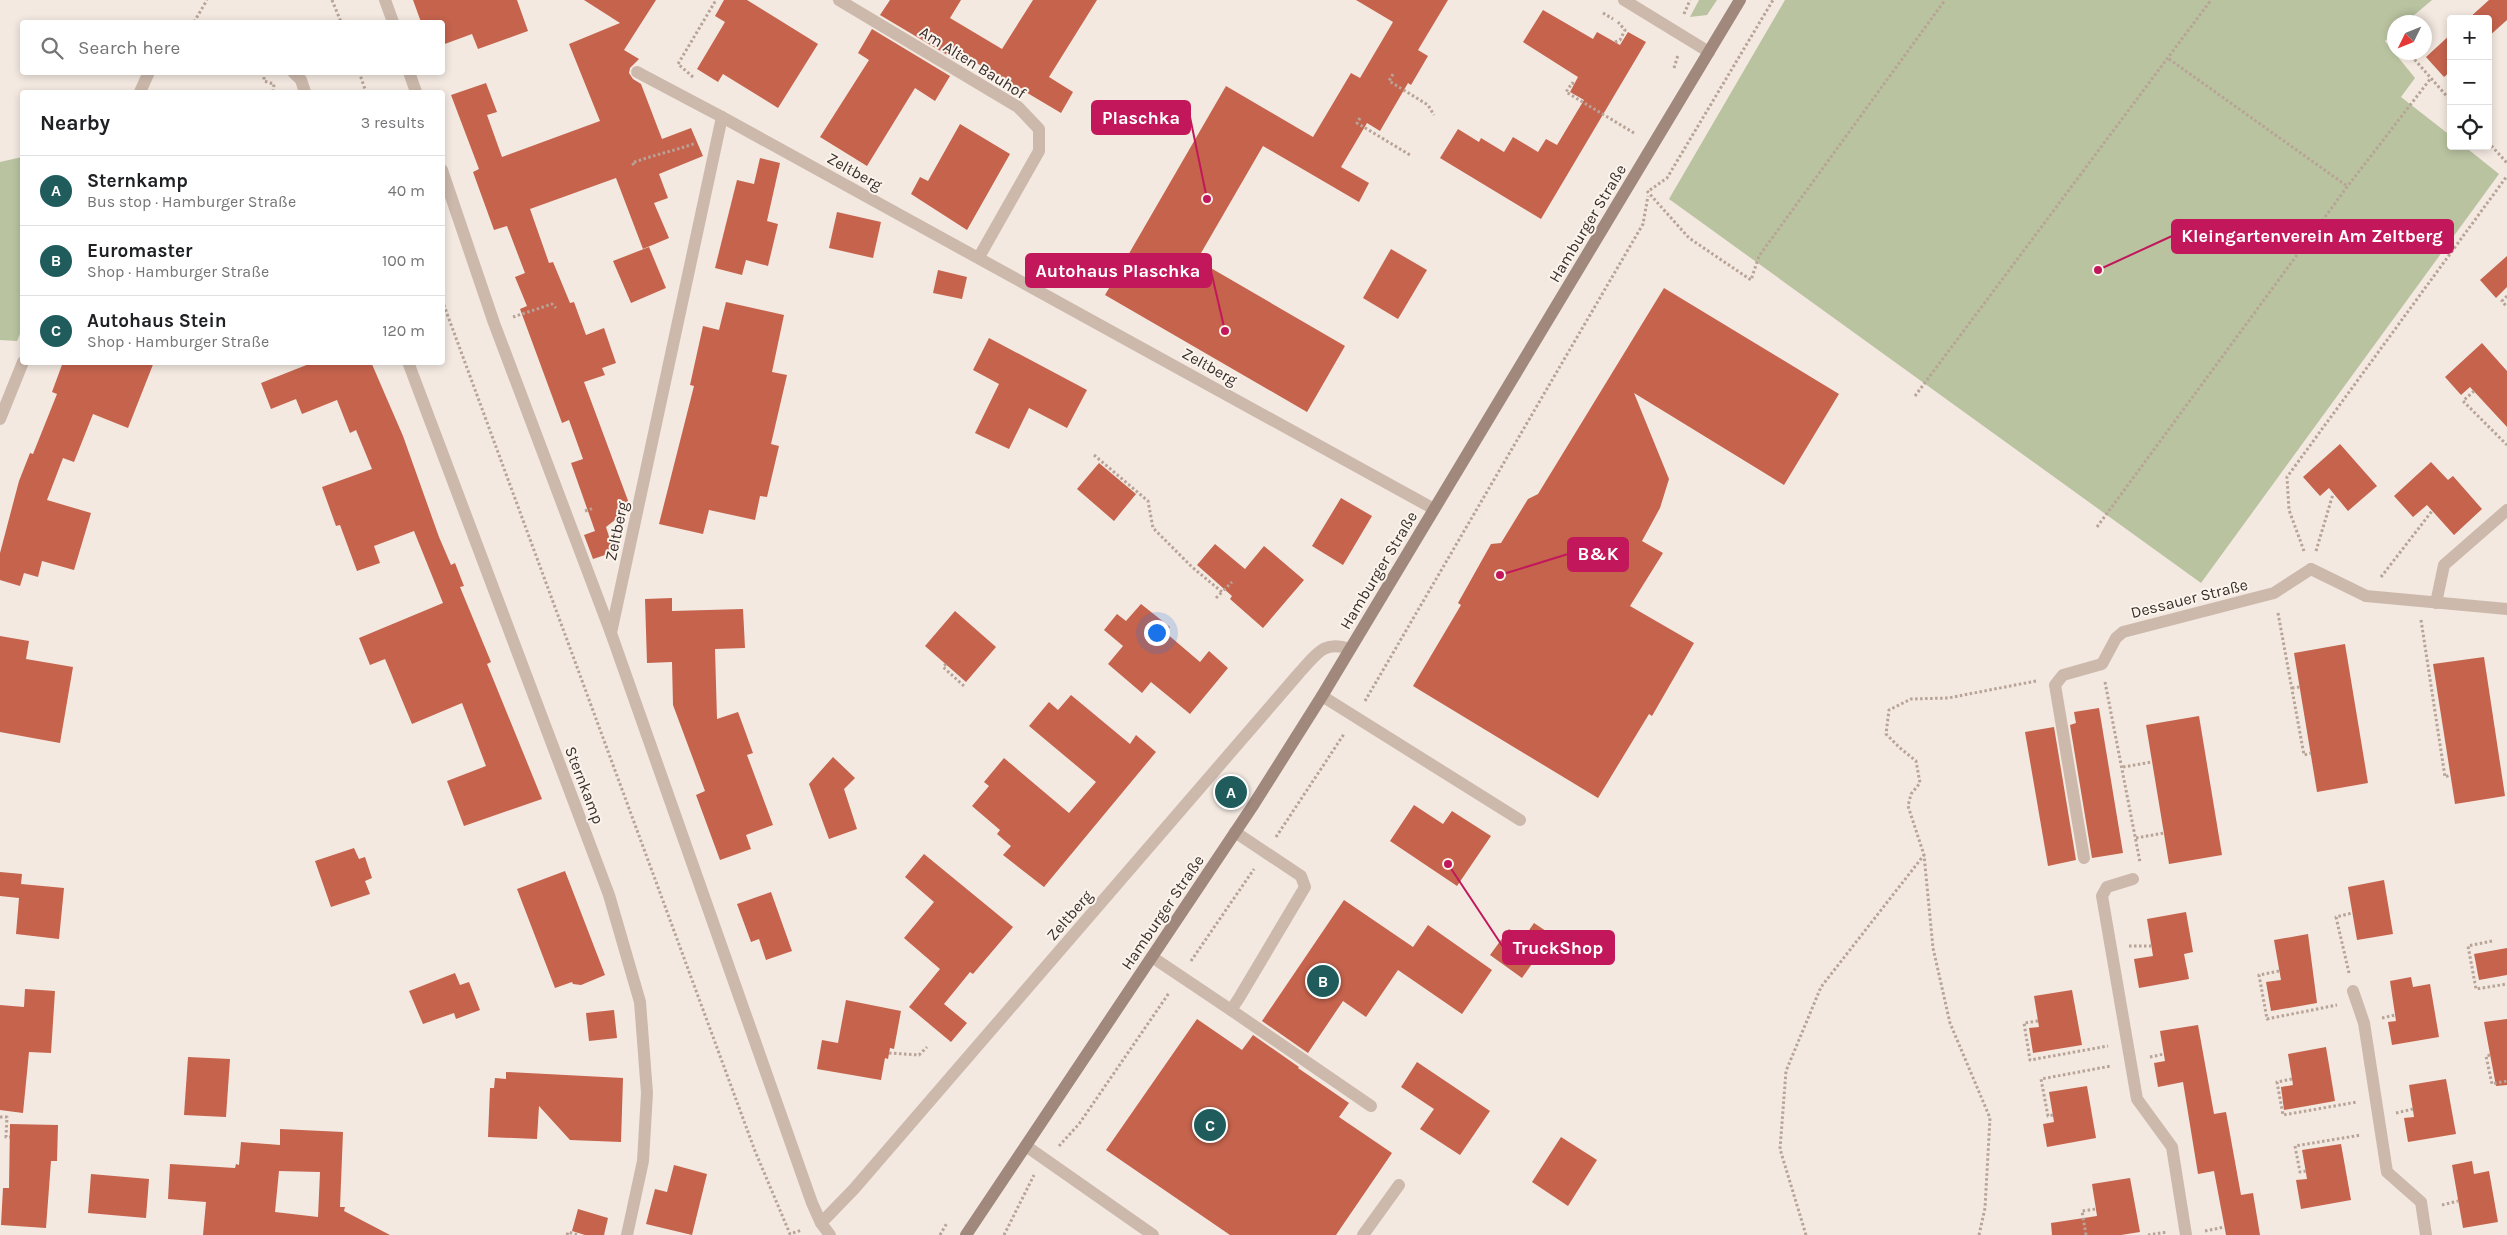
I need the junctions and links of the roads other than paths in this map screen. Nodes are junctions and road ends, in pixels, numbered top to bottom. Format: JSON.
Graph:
{"nodes":[{"id":1,"x":385,"y":0,"type":"edge"},
{"id":2,"x":839,"y":0,"type":"edge"},
{"id":3,"x":1624,"y":0,"type":"edge"},
{"id":4,"x":1740,"y":0,"type":"edge"},
{"id":5,"x":392,"y":20,"type":"edge"},
{"id":6,"x":1709,"y":52,"type":"junction"},
{"id":7,"x":637,"y":72,"type":"dead end"},
{"id":8,"x":148,"y":75,"type":"edge"},
{"id":9,"x":296,"y":75,"type":"edge"},
{"id":10,"x":411,"y":75,"type":"edge"},
{"id":11,"x":141,"y":90,"type":"edge"},
{"id":12,"x":304,"y":90,"type":"edge"},
{"id":13,"x":415,"y":90,"type":"edge"},
{"id":14,"x":722,"y":117,"type":"junction"},
{"id":15,"x":445,"y":179,"type":"edge"},
{"id":16,"x":979,"y":257,"type":"junction"},
{"id":17,"x":22,"y":365,"type":"edge"},
{"id":18,"x":409,"y":365,"type":"edge"},
{"id":19,"x":0,"y":419,"type":"edge"},
{"id":20,"x":1434,"y":509,"type":"junction"},
{"id":21,"x":2507,"y":510,"type":"edge"},
{"id":22,"x":2436,"y":603,"type":"junction"},
{"id":23,"x":2507,"y":609,"type":"edge"},
{"id":24,"x":611,"y":633,"type":"junction"},
{"id":25,"x":1350,"y":649,"type":"junction"},
{"id":26,"x":1322,"y":696,"type":"junction"},
{"id":27,"x":1520,"y":820,"type":"dead end"},
{"id":28,"x":1235,"y":832,"type":"junction"},
{"id":29,"x":2084,"y":858,"type":"dead end"},
{"id":30,"x":2133,"y":879,"type":"road end"},
{"id":31,"x":1152,"y":957,"type":"junction"},
{"id":32,"x":2355,"y":996,"type":"road end"},
{"id":33,"x":1231,"y":1010,"type":"junction"},
{"id":34,"x":1371,"y":1106,"type":"dead end"},
{"id":35,"x":1026,"y":1146,"type":"junction"},
{"id":36,"x":1399,"y":1185,"type":"dead end"},
{"id":37,"x":821,"y":1223,"type":"junction"},
{"id":38,"x":627,"y":1235,"type":"edge"},
{"id":39,"x":830,"y":1235,"type":"edge"},
{"id":40,"x":966,"y":1235,"type":"edge"},
{"id":41,"x":1153,"y":1235,"type":"edge"},
{"id":42,"x":1363,"y":1235,"type":"edge"},
{"id":43,"x":2186,"y":1235,"type":"edge"},
{"id":44,"x":2426,"y":1235,"type":"edge"}],
"edges":[{"from":1,"to":5,"type":"street"},
{"from":2,"to":16,"type":"street","name":"Am Alten Bauhof"},
{"from":3,"to":6,"type":"street"},
{"from":4,"to":6,"type":"main road","name":"Hamburger Straße"},
{"from":6,"to":20,"type":"main road","name":"Hamburger Straße"},
{"from":7,"to":14,"type":"street"},
{"from":8,"to":11,"type":"street"},
{"from":9,"to":12,"type":"street"},
{"from":10,"to":13,"type":"street"},
{"from":14,"to":16,"type":"street","name":"Zeltberg"},
{"from":14,"to":24,"type":"street","name":"Zeltberg"},
{"from":15,"to":24,"type":"street","name":"Zeltberg"},
{"from":16,"to":20,"type":"street","name":"Zeltberg"},
{"from":17,"to":19,"type":"street"},
{"from":18,"to":38,"type":"street","name":"Sternkamp"},
{"from":20,"to":25,"type":"main road","name":"Hamburger Straße"},
{"from":21,"to":22,"type":"street"},
{"from":22,"to":23,"type":"street"},
{"from":22,"to":29,"type":"street","name":"Dessauer Straße"},
{"from":24,"to":37,"type":"street","name":"Zeltberg"},
{"from":25,"to":26,"type":"main road","name":"Hamburger Straße"},
{"from":25,"to":37,"type":"street","name":"Zeltberg"},
{"from":26,"to":27,"type":"street"},
{"from":26,"to":28,"type":"main road","name":"Hamburger Straße"},
{"from":28,"to":31,"type":"main road","name":"Hamburger Straße"},
{"from":28,"to":33,"type":"street"},
{"from":30,"to":43,"type":"street"},
{"from":31,"to":33,"type":"street"},
{"from":31,"to":35,"type":"main road","name":"Hamburger Straße"},
{"from":32,"to":44,"type":"street"},
{"from":33,"to":34,"type":"street"},
{"from":35,"to":40,"type":"main road","name":"Hamburger Straße"},
{"from":35,"to":41,"type":"street"},
{"from":36,"to":42,"type":"street"},
{"from":37,"to":39,"type":"street","name":"Zeltberg"}]}
